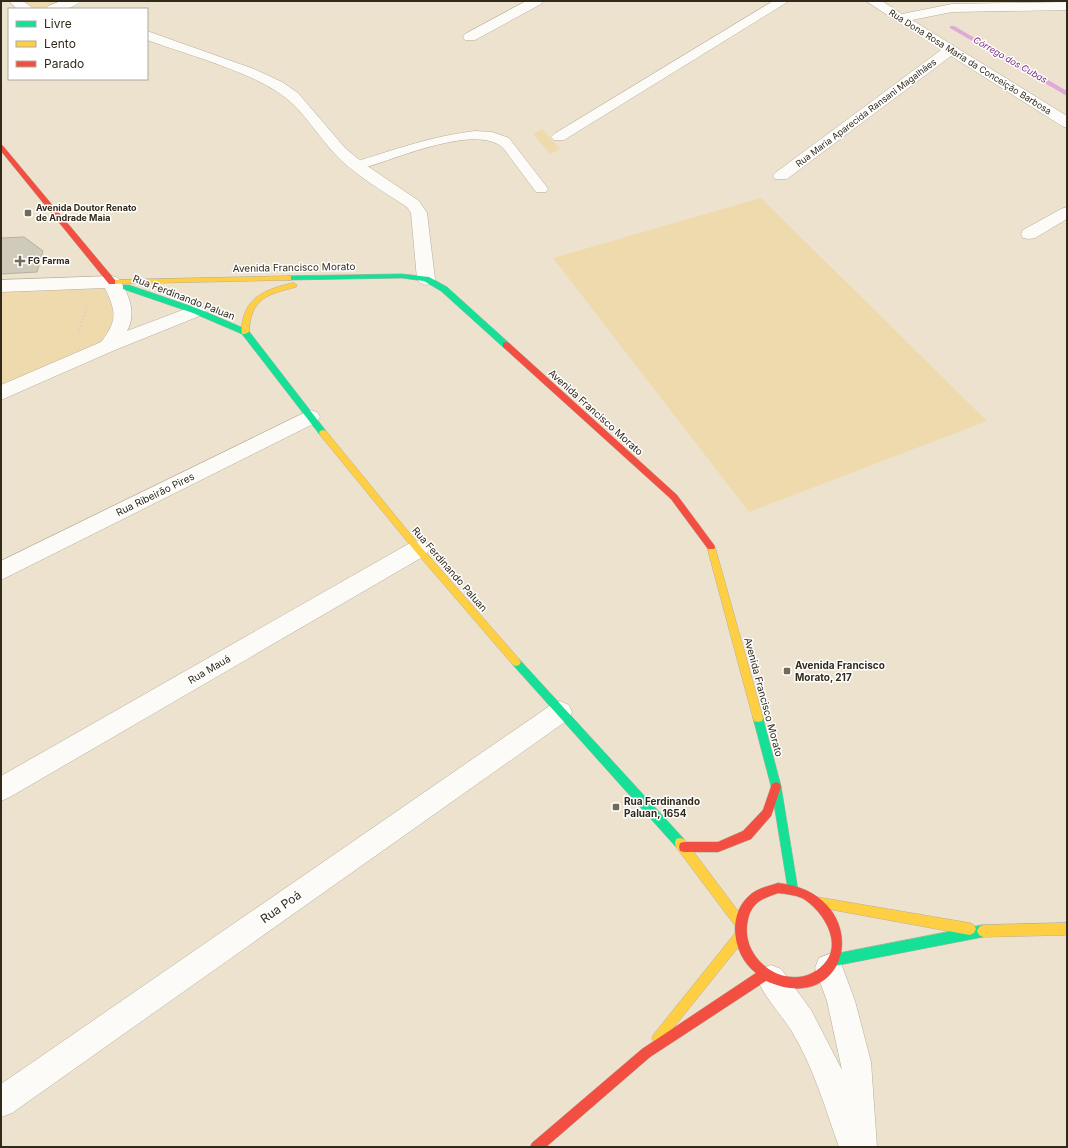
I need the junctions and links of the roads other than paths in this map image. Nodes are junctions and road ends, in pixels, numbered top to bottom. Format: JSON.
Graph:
{"nodes":[{"id":1,"x":16,"y":1,"type":"edge"},
{"id":2,"x":73,"y":1,"type":"edge"},
{"id":3,"x":536,"y":1,"type":"edge"},
{"id":4,"x":782,"y":1,"type":"edge"},
{"id":5,"x":874,"y":1,"type":"edge"},
{"id":6,"x":947,"y":4,"type":"edge"},
{"id":7,"x":1067,"y":6,"type":"edge"},
{"id":8,"x":25,"y":8,"type":"edge"},
{"id":9,"x":56,"y":8,"type":"edge"},
{"id":10,"x":901,"y":18,"type":"junction"},
{"id":11,"x":148,"y":35,"type":"edge"},
{"id":12,"x":470,"y":37,"type":"dead end"},
{"id":13,"x":950,"y":50,"type":"junction"},
{"id":14,"x":1067,"y":123,"type":"edge"},
{"id":15,"x":559,"y":137,"type":"dead end"},
{"id":16,"x":1,"y":146,"type":"edge"},
{"id":17,"x":357,"y":166,"type":"junction"},
{"id":18,"x":781,"y":176,"type":"dead end"},
{"id":19,"x":541,"y":189,"type":"dead end"},
{"id":20,"x":1067,"y":212,"type":"edge"},
{"id":21,"x":1029,"y":234,"type":"dead end"},
{"id":22,"x":321,"y":278,"type":"junction"},
{"id":23,"x":426,"y":279,"type":"junction"},
{"id":24,"x":112,"y":282,"type":"junction"},
{"id":25,"x":1,"y":286,"type":"edge"},
{"id":26,"x":196,"y":311,"type":"junction"},
{"id":27,"x":245,"y":332,"type":"junction"},
{"id":28,"x":108,"y":346,"type":"junction"},
{"id":29,"x":1,"y":393,"type":"edge"},
{"id":30,"x":310,"y":417,"type":"junction"},
{"id":31,"x":418,"y":549,"type":"junction"},
{"id":32,"x":1,"y":571,"type":"edge"},
{"id":33,"x":560,"y":712,"type":"junction"},
{"id":34,"x":776,"y":786,"type":"junction"},
{"id":35,"x":1,"y":789,"type":"edge"},
{"id":36,"x":684,"y":847,"type":"junction"},
{"id":37,"x":793,"y":890,"type":"junction"},
{"id":38,"x":817,"y":902,"type":"junction"},
{"id":39,"x":740,"y":923,"type":"junction"},
{"id":40,"x":1067,"y":929,"type":"edge"},
{"id":41,"x":984,"y":931,"type":"junction"},
{"id":42,"x":740,"y":936,"type":"junction"},
{"id":43,"x":832,"y":964,"type":"junction"},
{"id":44,"x":768,"y":977,"type":"junction"},
{"id":45,"x":646,"y":1053,"type":"junction"},
{"id":46,"x":1,"y":1102,"type":"edge"},
{"id":47,"x":536,"y":1147,"type":"edge"},
{"id":48,"x":854,"y":1147,"type":"edge"},
{"id":49,"x":862,"y":1147,"type":"edge"}],
"edges":[{"from":1,"to":8,"type":"street"},
{"from":2,"to":9,"type":"street"},
{"from":3,"to":12,"type":"street"},
{"from":4,"to":15,"type":"street"},
{"from":5,"to":10,"type":"street","name":"Rua Dona Rosa Maria da Conceição Barbosa"},
{"from":6,"to":7,"type":"street"},
{"from":6,"to":10,"type":"street"},
{"from":10,"to":13,"type":"street","name":"Rua Dona Rosa Maria da Conceição Barbosa"},
{"from":11,"to":17,"type":"street"},
{"from":13,"to":14,"type":"street","name":"Rua Dona Rosa Maria da Conceição Barbosa"},
{"from":13,"to":18,"type":"street","name":"Rua Maria Aparecida Ransani Magalhães"},
{"from":16,"to":24,"type":"street"},
{"from":17,"to":19,"type":"lane"},
{"from":17,"to":23,"type":"street"},
{"from":20,"to":21,"type":"street"},
{"from":22,"to":23,"type":"street","name":"Avenida Francisco Morato"},
{"from":22,"to":24,"type":"street","name":"Avenida Francisco Morato"},
{"from":22,"to":27,"type":"street"},
{"from":23,"to":34,"type":"street","name":"Avenida Francisco Morato"},
{"from":24,"to":25,"type":"street"},
{"from":24,"to":26,"type":"street","name":"Rua Ferdinando Paluan"},
{"from":24,"to":28,"type":"street"},
{"from":26,"to":27,"type":"street","name":"Rua Ferdinando Paluan"},
{"from":26,"to":28,"type":"street"},
{"from":27,"to":30,"type":"street","name":"Rua Ferdinando Paluan"},
{"from":28,"to":29,"type":"street"},
{"from":30,"to":31,"type":"street","name":"Rua Ferdinando Paluan"},
{"from":30,"to":32,"type":"street","name":"Rua Ribeirão Pires"},
{"from":31,"to":33,"type":"street","name":"Rua Ferdinando Paluan"},
{"from":31,"to":35,"type":"street","name":"Rua Mauá"},
{"from":33,"to":36,"type":"street","name":"Rua Ferdinando Paluan"},
{"from":33,"to":46,"type":"street","name":"Rua Poá"},
{"from":34,"to":36,"type":"street"},
{"from":34,"to":37,"type":"street","name":"Avenida Francisco Morato"},
{"from":36,"to":39,"type":"street","name":"Rua Ferdinando Paluan"},
{"from":37,"to":38,"type":"street"},
{"from":37,"to":39,"type":"street"},
{"from":38,"to":41,"type":"street"},
{"from":38,"to":43,"type":"street"},
{"from":39,"to":42,"type":"street"},
{"from":40,"to":41,"type":"street"},
{"from":41,"to":43,"type":"street"},
{"from":42,"to":44,"type":"street"},
{"from":42,"to":45,"type":"street"},
{"from":43,"to":44,"type":"street"},
{"from":43,"to":49,"type":"street"},
{"from":44,"to":45,"type":"street"},
{"from":44,"to":48,"type":"street"},
{"from":45,"to":47,"type":"street"}]}
